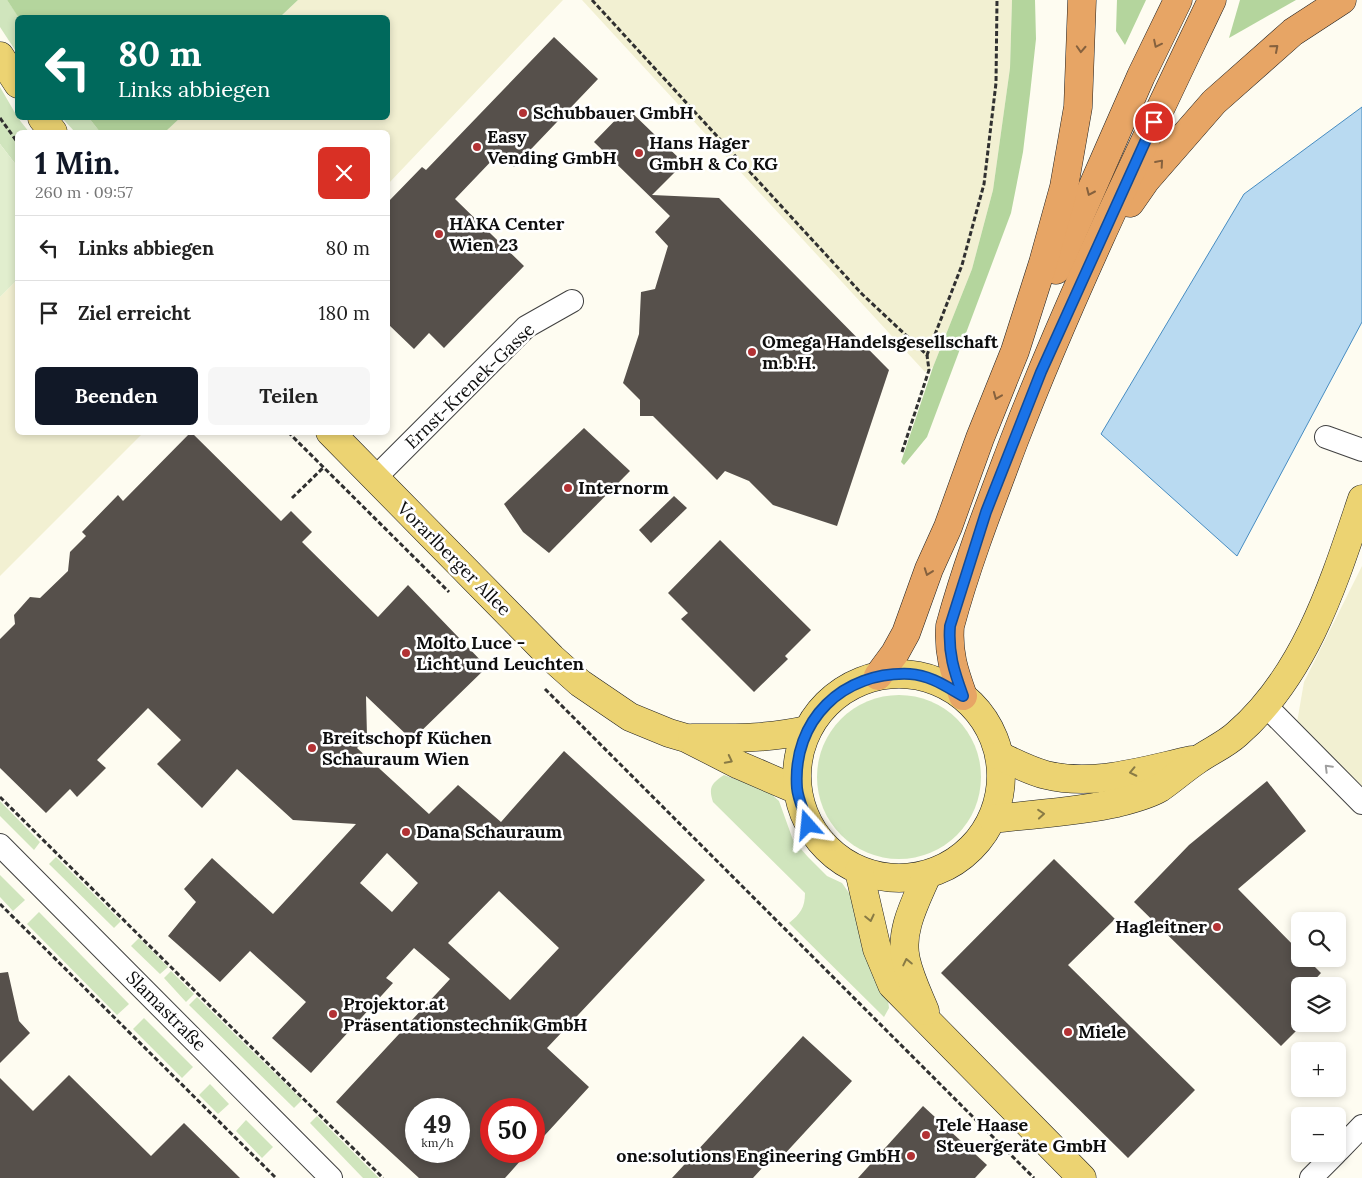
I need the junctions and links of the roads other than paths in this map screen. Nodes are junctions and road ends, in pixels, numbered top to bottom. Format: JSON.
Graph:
{"nodes":[{"id":1,"x":1082,"y":0,"type":"edge"},
{"id":2,"x":1178,"y":0,"type":"edge"},
{"id":3,"x":1212,"y":0,"type":"edge"},
{"id":4,"x":1342,"y":0,"type":"edge"},
{"id":5,"x":0,"y":56,"type":"edge"},
{"id":6,"x":15,"y":79,"type":"edge"},
{"id":7,"x":44,"y":120,"type":"edge"},
{"id":8,"x":51,"y":130,"type":"edge"},
{"id":9,"x":1091,"y":260,"type":"junction"},
{"id":10,"x":572,"y":301,"type":"dead end"},
{"id":11,"x":1015,"y":351,"type":"junction"},
{"id":12,"x":333,"y":435,"type":"edge"},
{"id":13,"x":1326,"y":437,"type":"dead end"},
{"id":14,"x":1362,"y":450,"type":"edge"},
{"id":15,"x":374,"y":479,"type":"junction"},
{"id":16,"x":1362,"y":499,"type":"edge"},
{"id":17,"x":878,"y":676,"type":"junction"},
{"id":18,"x":963,"y":696,"type":"junction"},
{"id":19,"x":1265,"y":705,"type":"junction"},
{"id":20,"x":807,"y":730,"type":"junction"},
{"id":21,"x":686,"y":738,"type":"junction"},
{"id":22,"x":1000,"y":756,"type":"junction"},
{"id":23,"x":1198,"y":759,"type":"junction"},
{"id":24,"x":797,"y":790,"type":"junction"},
{"id":25,"x":1362,"y":803,"type":"edge"},
{"id":26,"x":993,"y":819,"type":"junction"},
{"id":27,"x":0,"y":845,"type":"edge"},
{"id":28,"x":859,"y":871,"type":"junction"},
{"id":29,"x":927,"y":875,"type":"junction"},
{"id":30,"x":930,"y":1024,"type":"junction"},
{"id":31,"x":1362,"y":1126,"type":"edge"},
{"id":32,"x":1346,"y":1143,"type":"edge"},
{"id":33,"x":1327,"y":1162,"type":"edge"},
{"id":34,"x":331,"y":1178,"type":"edge"},
{"id":35,"x":1082,"y":1178,"type":"edge"},
{"id":36,"x":1311,"y":1178,"type":"edge"}],
"edges":[{"from":1,"to":11,"type":"highway","one_way":true},
{"from":2,"to":11,"type":"highway","one_way":true},
{"from":3,"to":9,"type":"highway"},
{"from":9,"to":4,"type":"highway","one_way":true},
{"from":5,"to":6,"type":"main road"},
{"from":7,"to":8,"type":"main road"},
{"from":9,"to":18,"type":"highway"},
{"from":10,"to":15,"type":"street","name":"Ernst-Krenek-Gasse"},
{"from":11,"to":17,"type":"highway","one_way":true},
{"from":12,"to":15,"type":"main road","name":"Vorarlberger Allee"},
{"from":13,"to":14,"type":"street"},
{"from":15,"to":21,"type":"main road","name":"Vorarlberger Allee"},
{"from":16,"to":19,"type":"main road"},
{"from":17,"to":18,"type":"main road"},
{"from":17,"to":20,"type":"main road"},
{"from":18,"to":22,"type":"main road"},
{"from":19,"to":23,"type":"main road"},
{"from":25,"to":19,"type":"street","one_way":true},
{"from":20,"to":21,"type":"main road","name":"Vorarlberger Allee"},
{"from":20,"to":24,"type":"main road"},
{"from":21,"to":24,"type":"main road","name":"Vorarlberger Allee","one_way":true},
{"from":23,"to":22,"type":"main road","one_way":true},
{"from":22,"to":26,"type":"main road"},
{"from":26,"to":23,"type":"main road","one_way":true},
{"from":24,"to":28,"type":"main road"},
{"from":26,"to":29,"type":"main road"},
{"from":27,"to":34,"type":"street","name":"Slamastraße"},
{"from":28,"to":29,"type":"main road"},
{"from":28,"to":30,"type":"main road","one_way":true},
{"from":30,"to":29,"type":"main road","one_way":true},
{"from":30,"to":35,"type":"main road"},
{"from":31,"to":32,"type":"street"},
{"from":33,"to":36,"type":"street"}]}
